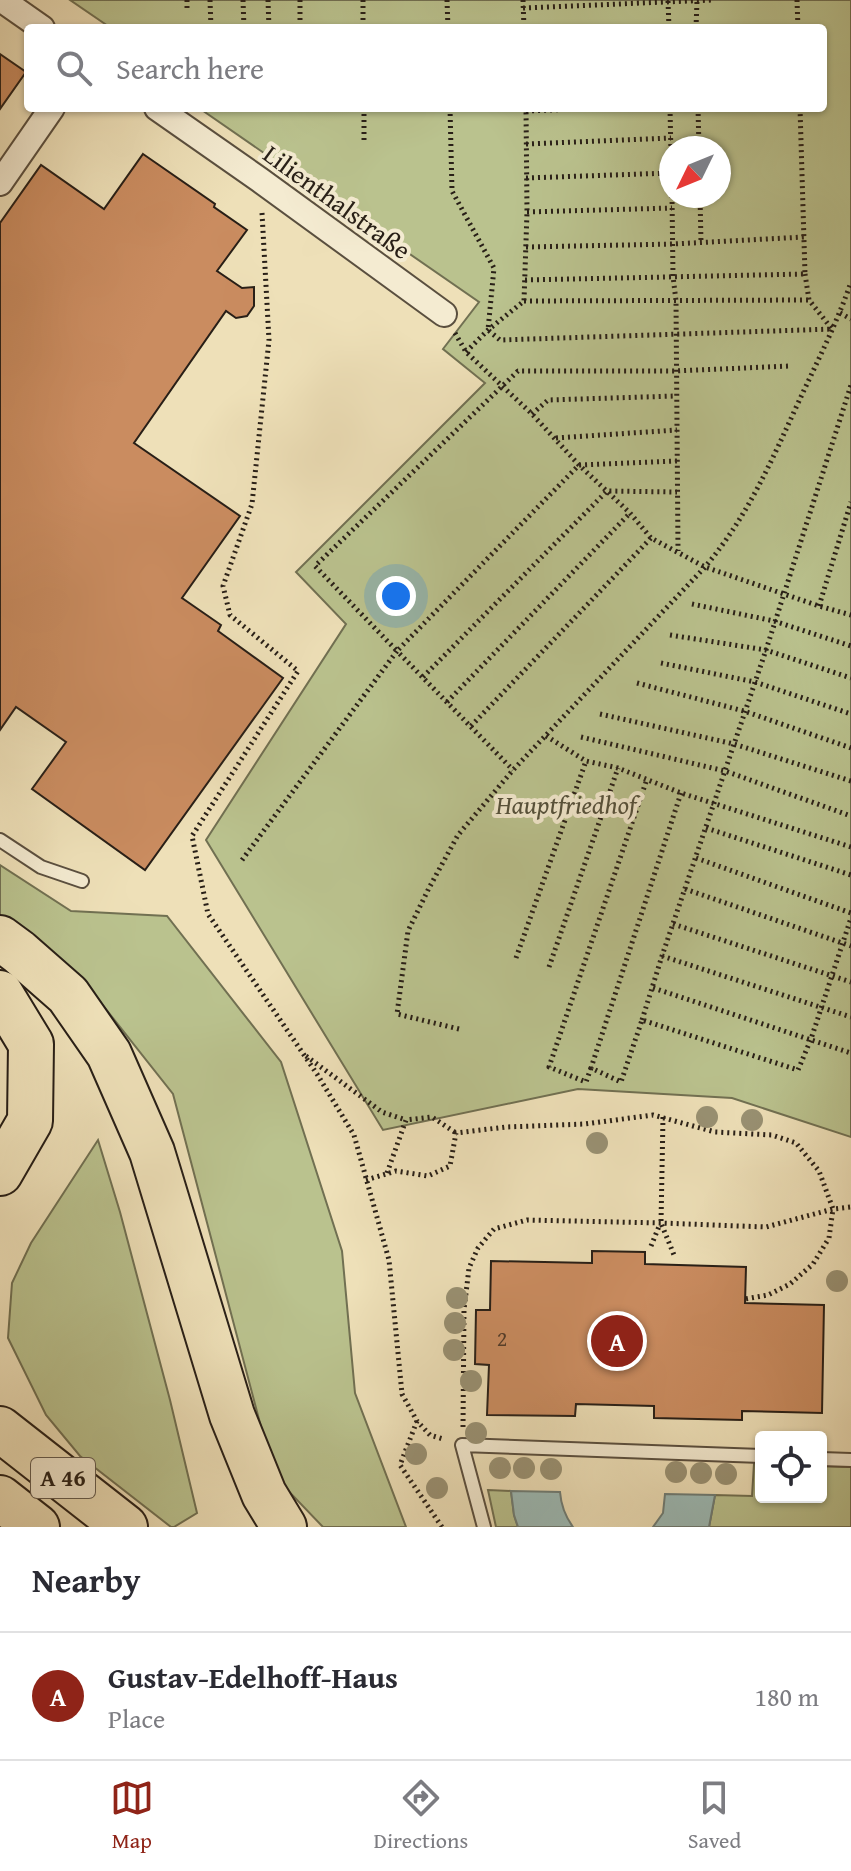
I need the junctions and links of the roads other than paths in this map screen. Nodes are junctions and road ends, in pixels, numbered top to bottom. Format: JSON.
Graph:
{"nodes":[{"id":1,"x":2,"y":0,"type":"edge"},
{"id":2,"x":36,"y":24,"type":"edge"},
{"id":3,"x":49,"y":112,"type":"edge"},
{"id":4,"x":163,"y":112,"type":"edge"},
{"id":5,"x":0,"y":183,"type":"edge"},
{"id":6,"x":444,"y":314,"type":"dead end"},
{"id":7,"x":0,"y":840,"type":"edge"},
{"id":8,"x":82,"y":881,"type":"dead end"},
{"id":9,"x":0,"y":938,"type":"edge"},
{"id":10,"x":0,"y":993,"type":"edge"},
{"id":11,"x":0,"y":1173,"type":"edge"},
{"id":12,"x":0,"y":1429,"type":"edge"},
{"id":13,"x":755,"y":1456,"type":"edge"},
{"id":14,"x":827,"y":1459,"type":"edge"},
{"id":15,"x":851,"y":1460,"type":"edge"},
{"id":16,"x":0,"y":1498,"type":"edge"},
{"id":17,"x":37,"y":1527,"type":"edge"},
{"id":18,"x":125,"y":1527,"type":"edge"},
{"id":19,"x":284,"y":1527,"type":"edge"},
{"id":20,"x":484,"y":1527,"type":"edge"}],
"edges":[{"from":1,"to":2,"type":"street"},
{"from":3,"to":5,"type":"street"},
{"from":4,"to":6,"type":"street","name":"Lilienthalstraße"},
{"from":7,"to":8,"type":"lane"},
{"from":9,"to":19,"type":"highway"},
{"from":10,"to":11,"type":"highway"},
{"from":12,"to":18,"type":"highway","number":"A 46"},
{"from":13,"to":20,"type":"lane"},
{"from":14,"to":15,"type":"lane"},
{"from":16,"to":17,"type":"highway","number":"A 46"}]}
